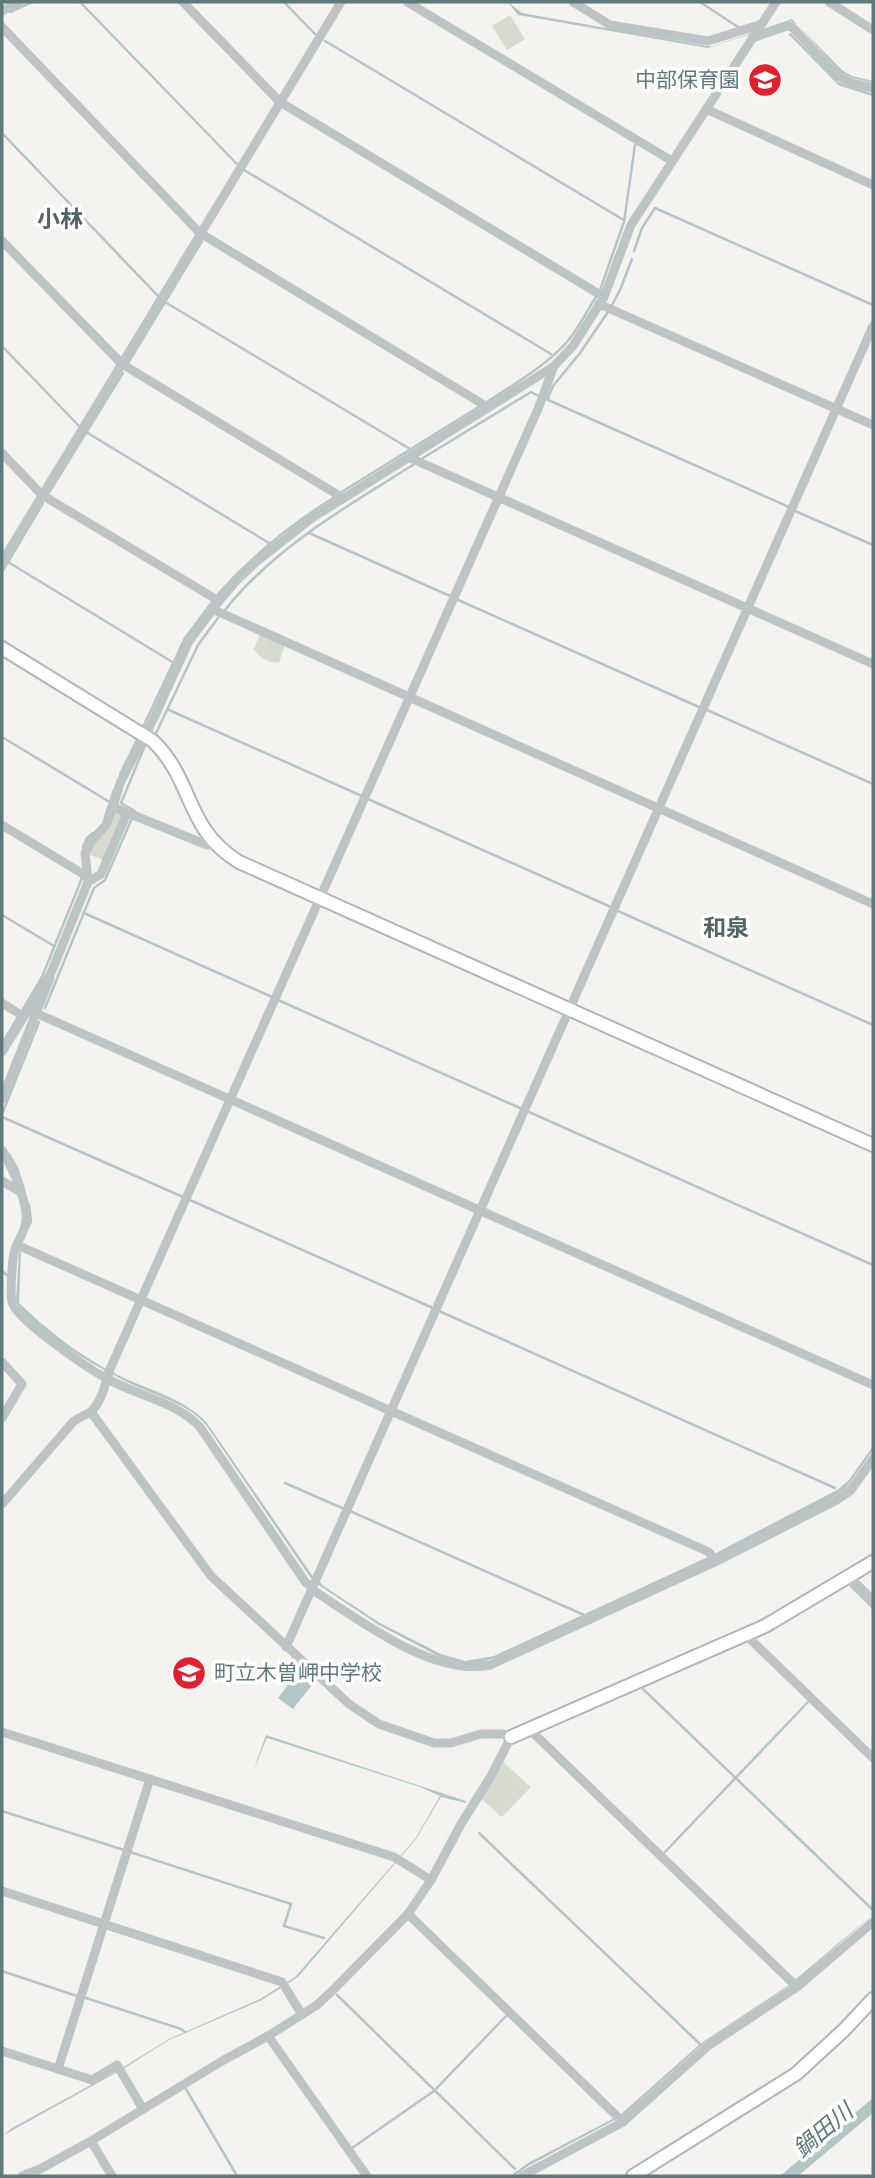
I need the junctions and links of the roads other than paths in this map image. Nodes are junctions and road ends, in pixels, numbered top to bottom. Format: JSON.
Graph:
{"nodes":[{"id":1,"x":19,"y":2,"type":"edge"},
{"id":2,"x":183,"y":2,"type":"edge"},
{"id":3,"x":341,"y":2,"type":"edge"},
{"id":4,"x":407,"y":2,"type":"edge"},
{"id":5,"x":573,"y":2,"type":"edge"},
{"id":6,"x":776,"y":2,"type":"edge"},
{"id":7,"x":830,"y":2,"type":"edge"},
{"id":8,"x":2,"y":11,"type":"edge"},
{"id":9,"x":2,"y":27,"type":"edge"},
{"id":10,"x":873,"y":30,"type":"edge"},
{"id":11,"x":757,"y":31,"type":"junction"},
{"id":12,"x":873,"y":88,"type":"edge"},
{"id":13,"x":280,"y":102,"type":"junction"},
{"id":14,"x":706,"y":109,"type":"junction"},
{"id":15,"x":672,"y":161,"type":"junction"},
{"id":16,"x":873,"y":185,"type":"edge"},
{"id":17,"x":201,"y":233,"type":"junction"},
{"id":18,"x":2,"y":241,"type":"edge"},
{"id":19,"x":602,"y":300,"type":"junction"},
{"id":20,"x":873,"y":327,"type":"edge"},
{"id":21,"x":122,"y":364,"type":"junction"},
{"id":22,"x":554,"y":366,"type":"junction"},
{"id":23,"x":485,"y":408,"type":"junction"},
{"id":24,"x":836,"y":409,"type":"junction"},
{"id":25,"x":873,"y":425,"type":"edge"},
{"id":26,"x":2,"y":453,"type":"edge"},
{"id":27,"x":408,"y":457,"type":"junction"},
{"id":28,"x":42,"y":495,"type":"junction"},
{"id":29,"x":498,"y":497,"type":"junction"},
{"id":30,"x":342,"y":498,"type":"junction"},
{"id":31,"x":2,"y":562,"type":"edge"},
{"id":32,"x":216,"y":605,"type":"junction"},
{"id":33,"x":748,"y":608,"type":"junction"},
{"id":34,"x":2,"y":648,"type":"edge"},
{"id":35,"x":873,"y":664,"type":"edge"},
{"id":36,"x":409,"y":697,"type":"junction"},
{"id":37,"x":144,"y":734,"type":"junction"},
{"id":38,"x":113,"y":807,"type":"junction"},
{"id":39,"x":659,"y":808,"type":"junction"},
{"id":40,"x":127,"y":813,"type":"junction"},
{"id":41,"x":2,"y":825,"type":"edge"},
{"id":42,"x":214,"y":844,"type":"junction"},
{"id":43,"x":85,"y":877,"type":"junction"},
{"id":44,"x":320,"y":898,"type":"junction"},
{"id":45,"x":873,"y":904,"type":"edge"},
{"id":46,"x":51,"y":973,"type":"junction"},
{"id":47,"x":2,"y":1003,"type":"edge"},
{"id":48,"x":570,"y":1010,"type":"junction"},
{"id":49,"x":38,"y":1014,"type":"junction"},
{"id":50,"x":23,"y":1016,"type":"junction"},
{"id":51,"x":2,"y":1052,"type":"edge"},
{"id":52,"x":2,"y":1099,"type":"edge"},
{"id":53,"x":231,"y":1099,"type":"junction"},
{"id":54,"x":873,"y":1145,"type":"edge"},
{"id":55,"x":2,"y":1150,"type":"edge"},
{"id":56,"x":2,"y":1181,"type":"edge"},
{"id":57,"x":19,"y":1191,"type":"junction"},
{"id":58,"x":480,"y":1210,"type":"junction"},
{"id":59,"x":17,"y":1245,"type":"junction"},
{"id":60,"x":141,"y":1300,"type":"junction"},
{"id":61,"x":2,"y":1362,"type":"edge"},
{"id":62,"x":108,"y":1374,"type":"junction"},
{"id":63,"x":873,"y":1385,"type":"edge"},
{"id":64,"x":391,"y":1410,"type":"junction"},
{"id":65,"x":91,"y":1412,"type":"junction"},
{"id":66,"x":2,"y":1418,"type":"edge"},
{"id":67,"x":873,"y":1459,"type":"edge"},
{"id":68,"x":2,"y":1504,"type":"edge"},
{"id":69,"x":713,"y":1558,"type":"junction"},
{"id":70,"x":873,"y":1562,"type":"edge"},
{"id":71,"x":849,"y":1577,"type":"junction"},
{"id":72,"x":313,"y":1584,"type":"junction"},
{"id":73,"x":873,"y":1600,"type":"edge"},
{"id":74,"x":746,"y":1634,"type":"junction"},
{"id":75,"x":286,"y":1647,"type":"junction"},
{"id":76,"x":529,"y":1729,"type":"junction"},
{"id":77,"x":2,"y":1732,"type":"edge"},
{"id":78,"x":510,"y":1737,"type":"junction"},
{"id":79,"x":873,"y":1758,"type":"edge"},
{"id":80,"x":150,"y":1779,"type":"junction"},
{"id":81,"x":430,"y":1880,"type":"junction"},
{"id":82,"x":2,"y":1891,"type":"edge"},
{"id":83,"x":408,"y":1914,"type":"junction"},
{"id":84,"x":873,"y":1922,"type":"edge"},
{"id":85,"x":104,"y":1924,"type":"junction"},
{"id":86,"x":795,"y":1984,"type":"junction"},
{"id":87,"x":873,"y":1999,"type":"edge"},
{"id":88,"x":302,"y":2015,"type":"junction"},
{"id":89,"x":268,"y":2036,"type":"junction"},
{"id":90,"x":2,"y":2051,"type":"edge"},
{"id":91,"x":58,"y":2069,"type":"junction"},
{"id":92,"x":143,"y":2109,"type":"junction"},
{"id":93,"x":620,"y":2119,"type":"junction"},
{"id":94,"x":91,"y":2141,"type":"junction"},
{"id":95,"x":22,"y":2176,"type":"edge"},
{"id":96,"x":112,"y":2176,"type":"edge"},
{"id":97,"x":367,"y":2176,"type":"edge"},
{"id":98,"x":522,"y":2176,"type":"edge"},
{"id":99,"x":633,"y":2176,"type":"edge"}],
"edges":[{"from":1,"to":8,"type":"street"},
{"from":2,"to":13,"type":"street"},
{"from":3,"to":13,"type":"street"},
{"from":4,"to":15,"type":"street"},
{"from":5,"to":11,"type":"street"},
{"from":6,"to":11,"type":"street"},
{"from":7,"to":10,"type":"street"},
{"from":9,"to":17,"type":"street"},
{"from":11,"to":12,"type":"street"},
{"from":11,"to":14,"type":"street"},
{"from":13,"to":17,"type":"street"},
{"from":13,"to":19,"type":"street"},
{"from":14,"to":15,"type":"street"},
{"from":14,"to":16,"type":"street"},
{"from":15,"to":19,"type":"street"},
{"from":17,"to":21,"type":"street"},
{"from":17,"to":23,"type":"street"},
{"from":18,"to":21,"type":"street"},
{"from":19,"to":22,"type":"street"},
{"from":19,"to":24,"type":"street"},
{"from":20,"to":24,"type":"street"},
{"from":21,"to":28,"type":"street"},
{"from":21,"to":30,"type":"street"},
{"from":22,"to":23,"type":"street"},
{"from":22,"to":29,"type":"street"},
{"from":23,"to":27,"type":"street"},
{"from":24,"to":25,"type":"street"},
{"from":24,"to":33,"type":"street"},
{"from":26,"to":28,"type":"street"},
{"from":27,"to":29,"type":"street"},
{"from":27,"to":30,"type":"street"},
{"from":28,"to":31,"type":"street"},
{"from":28,"to":32,"type":"street"},
{"from":29,"to":33,"type":"street"},
{"from":29,"to":36,"type":"street"},
{"from":30,"to":32,"type":"street"},
{"from":32,"to":36,"type":"street"},
{"from":32,"to":37,"type":"street"},
{"from":33,"to":35,"type":"street"},
{"from":33,"to":39,"type":"street"},
{"from":34,"to":37,"type":"street"},
{"from":36,"to":39,"type":"street"},
{"from":36,"to":44,"type":"street"},
{"from":37,"to":38,"type":"street"},
{"from":37,"to":42,"type":"street"},
{"from":38,"to":40,"type":"street"},
{"from":38,"to":43,"type":"street"},
{"from":39,"to":45,"type":"street"},
{"from":39,"to":48,"type":"street"},
{"from":40,"to":42,"type":"street"},
{"from":40,"to":43,"type":"street"},
{"from":41,"to":43,"type":"street"},
{"from":42,"to":44,"type":"street"},
{"from":43,"to":46,"type":"street"},
{"from":44,"to":48,"type":"street"},
{"from":44,"to":53,"type":"street"},
{"from":46,"to":49,"type":"street"},
{"from":46,"to":50,"type":"street"},
{"from":47,"to":50,"type":"street"},
{"from":48,"to":54,"type":"street"},
{"from":48,"to":58,"type":"street"},
{"from":49,"to":52,"type":"street"},
{"from":49,"to":53,"type":"street"},
{"from":50,"to":51,"type":"street"},
{"from":53,"to":58,"type":"street"},
{"from":53,"to":60,"type":"street"},
{"from":55,"to":57,"type":"street"},
{"from":56,"to":57,"type":"street"},
{"from":57,"to":59,"type":"street"},
{"from":58,"to":63,"type":"street"},
{"from":58,"to":64,"type":"street"},
{"from":59,"to":60,"type":"street"},
{"from":59,"to":62,"type":"street"},
{"from":60,"to":62,"type":"street"},
{"from":60,"to":64,"type":"street"},
{"from":61,"to":66,"type":"street"},
{"from":62,"to":65,"type":"street"},
{"from":62,"to":72,"type":"street"},
{"from":64,"to":69,"type":"street"},
{"from":64,"to":72,"type":"street"},
{"from":65,"to":68,"type":"street"},
{"from":65,"to":75,"type":"street"},
{"from":67,"to":69,"type":"street"},
{"from":69,"to":72,"type":"street"},
{"from":70,"to":71,"type":"street"},
{"from":71,"to":73,"type":"street"},
{"from":71,"to":74,"type":"street"},
{"from":72,"to":75,"type":"street"},
{"from":74,"to":76,"type":"street"},
{"from":74,"to":79,"type":"street"},
{"from":75,"to":78,"type":"street"},
{"from":76,"to":78,"type":"street"},
{"from":76,"to":86,"type":"street"},
{"from":77,"to":80,"type":"street"},
{"from":78,"to":81,"type":"street"},
{"from":80,"to":81,"type":"street"},
{"from":80,"to":85,"type":"street"},
{"from":81,"to":83,"type":"street"},
{"from":82,"to":85,"type":"street"},
{"from":83,"to":88,"type":"street"},
{"from":83,"to":93,"type":"street"},
{"from":84,"to":86,"type":"street"},
{"from":85,"to":88,"type":"street"},
{"from":85,"to":91,"type":"street"},
{"from":86,"to":93,"type":"street"},
{"from":87,"to":99,"type":"street"},
{"from":88,"to":89,"type":"street"},
{"from":89,"to":92,"type":"street"},
{"from":89,"to":97,"type":"street"},
{"from":90,"to":91,"type":"street"},
{"from":91,"to":92,"type":"street"},
{"from":92,"to":94,"type":"street"},
{"from":93,"to":98,"type":"street"},
{"from":94,"to":95,"type":"street"},
{"from":94,"to":96,"type":"street"}]}
